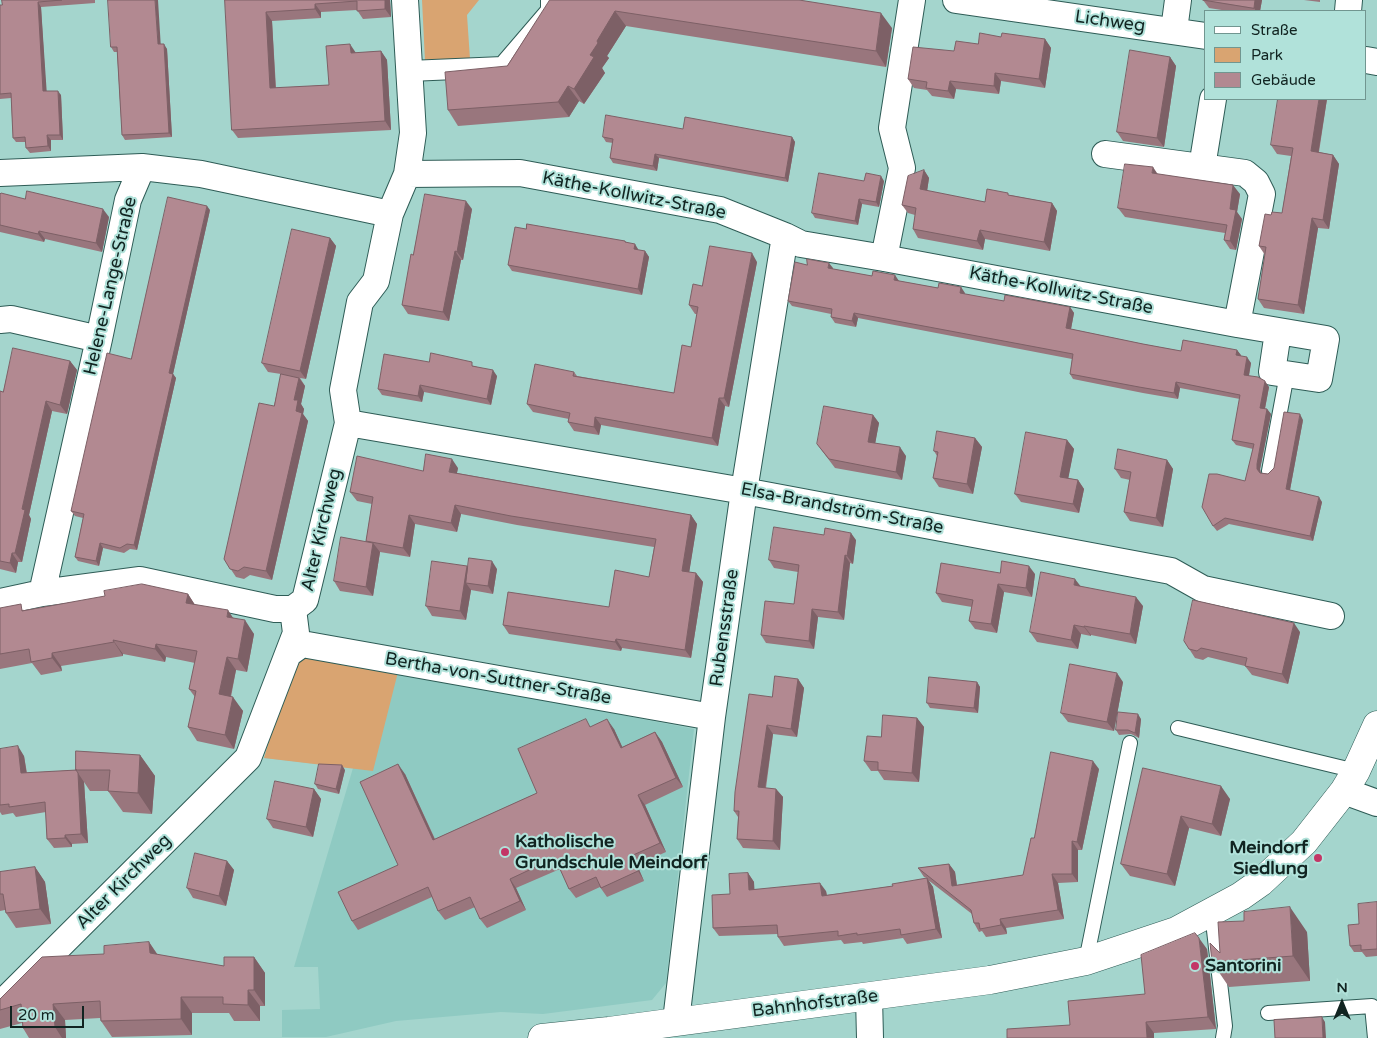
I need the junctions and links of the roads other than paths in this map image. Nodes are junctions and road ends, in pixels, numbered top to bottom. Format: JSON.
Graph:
{"nodes":[{"id":1,"x":405,"y":0,"type":"edge"},
{"id":2,"x":551,"y":0,"type":"edge"},
{"id":3,"x":912,"y":0,"type":"edge"},
{"id":4,"x":956,"y":0,"type":"edge"},
{"id":5,"x":1178,"y":0,"type":"edge"},
{"id":6,"x":1174,"y":30,"type":"junction"},
{"id":7,"x":1204,"y":36,"type":"edge"},
{"id":8,"x":409,"y":71,"type":"junction"},
{"id":9,"x":1213,"y":100,"type":"edge"},
{"id":10,"x":1105,"y":154,"type":"dead end"},
{"id":11,"x":142,"y":167,"type":"junction"},
{"id":12,"x":1202,"y":167,"type":"junction"},
{"id":13,"x":0,"y":173,"type":"edge"},
{"id":14,"x":407,"y":174,"type":"junction"},
{"id":15,"x":390,"y":214,"type":"junction"},
{"id":16,"x":785,"y":236,"type":"junction"},
{"id":17,"x":884,"y":258,"type":"junction"},
{"id":18,"x":0,"y":320,"type":"edge"},
{"id":19,"x":1237,"y":324,"type":"junction"},
{"id":20,"x":1278,"y":332,"type":"junction"},
{"id":21,"x":99,"y":339,"type":"junction"},
{"id":22,"x":1287,"y":374,"type":"junction"},
{"id":23,"x":348,"y":423,"type":"junction"},
{"id":24,"x":1269,"y":471,"type":"edge"},
{"id":25,"x":744,"y":491,"type":"junction"},
{"id":26,"x":42,"y":594,"type":"junction"},
{"id":27,"x":0,"y":602,"type":"edge"},
{"id":28,"x":293,"y":609,"type":"junction"},
{"id":29,"x":1331,"y":616,"type":"dead end"},
{"id":30,"x":288,"y":654,"type":"junction"},
{"id":31,"x":712,"y":717,"type":"junction"},
{"id":32,"x":1377,"y":725,"type":"edge"},
{"id":33,"x":1178,"y":728,"type":"dead end"},
{"id":34,"x":1130,"y":743,"type":"dead end"},
{"id":35,"x":1350,"y":781,"type":"junction"},
{"id":36,"x":1377,"y":803,"type":"edge"},
{"id":37,"x":1212,"y":912,"type":"junction"},
{"id":38,"x":1086,"y":962,"type":"junction"},
{"id":39,"x":869,"y":997,"type":"junction"},
{"id":40,"x":0,"y":1005,"type":"edge"},
{"id":41,"x":1268,"y":1013,"type":"dead end"},
{"id":42,"x":676,"y":1021,"type":"junction"},
{"id":43,"x":637,"y":1033,"type":"edge"},
{"id":44,"x":542,"y":1038,"type":"edge"},
{"id":45,"x":870,"y":1038,"type":"edge"},
{"id":46,"x":1223,"y":1038,"type":"edge"},
{"id":47,"x":1375,"y":1038,"type":"edge"}],
"edges":[{"from":1,"to":8,"type":"street","name":"Alter Kirchweg"},
{"from":2,"to":8,"type":"street"},
{"from":3,"to":17,"type":"street"},
{"from":4,"to":6,"type":"street","name":"Lichweg"},
{"from":5,"to":6,"type":"street"},
{"from":6,"to":7,"type":"street","name":"Lichweg"},
{"from":8,"to":14,"type":"street","name":"Alter Kirchweg"},
{"from":9,"to":12,"type":"street"},
{"from":10,"to":12,"type":"street"},
{"from":11,"to":13,"type":"street"},
{"from":11,"to":15,"type":"street"},
{"from":11,"to":21,"type":"street","name":"Helene-Lange-Straße"},
{"from":12,"to":19,"type":"street"},
{"from":14,"to":15,"type":"street","name":"Alter Kirchweg"},
{"from":14,"to":16,"type":"street","name":"Käthe-Kollwitz-Straße"},
{"from":15,"to":23,"type":"street","name":"Alter Kirchweg"},
{"from":16,"to":17,"type":"street","name":"Käthe-Kollwitz-Straße"},
{"from":16,"to":25,"type":"street","name":"Rubensstraße"},
{"from":17,"to":19,"type":"street","name":"Käthe-Kollwitz-Straße"},
{"from":18,"to":21,"type":"street"},
{"from":19,"to":20,"type":"street","name":"Käthe-Kollwitz-Straße"},
{"from":20,"to":22,"type":"street"},
{"from":20,"to":22,"type":"street","name":"Käthe-Kollwitz-Straße"},
{"from":21,"to":26,"type":"street","name":"Helene-Lange-Straße"},
{"from":22,"to":24,"type":"lane"},
{"from":23,"to":25,"type":"street","name":"Elsa-Brandström-Straße"},
{"from":23,"to":28,"type":"street","name":"Alter Kirchweg"},
{"from":25,"to":29,"type":"street","name":"Elsa-Brandström-Straße"},
{"from":25,"to":31,"type":"street","name":"Rubensstraße"},
{"from":26,"to":27,"type":"street"},
{"from":26,"to":28,"type":"street"},
{"from":28,"to":30,"type":"street","name":"Alter Kirchweg"},
{"from":30,"to":31,"type":"street","name":"Bertha-von-Suttner-Straße"},
{"from":30,"to":40,"type":"street","name":"Alter Kirchweg"},
{"from":31,"to":42,"type":"street","name":"Rubensstraße"},
{"from":32,"to":35,"type":"main road"},
{"from":33,"to":35,"type":"lane"},
{"from":34,"to":38,"type":"lane"},
{"from":35,"to":36,"type":"street"},
{"from":35,"to":37,"type":"main road","name":"Bahnhofstraße"},
{"from":37,"to":38,"type":"main road","name":"Bahnhofstraße"},
{"from":37,"to":46,"type":"lane"},
{"from":38,"to":39,"type":"main road","name":"Bahnhofstraße"},
{"from":39,"to":42,"type":"main road","name":"Bahnhofstraße"},
{"from":39,"to":45,"type":"street"},
{"from":41,"to":47,"type":"lane"},
{"from":42,"to":43,"type":"main road","name":"Bahnhofstraße"},
{"from":43,"to":44,"type":"main road","name":"Bahnhofstraße"}]}
